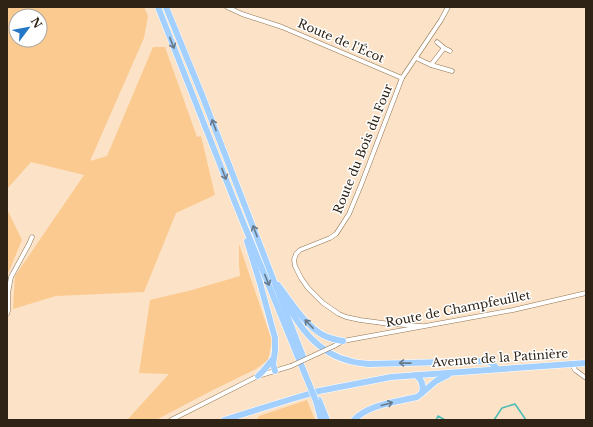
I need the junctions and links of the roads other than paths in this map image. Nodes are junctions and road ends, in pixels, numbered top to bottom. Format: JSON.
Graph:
{"nodes":[{"id":1,"x":158,"y":7,"type":"edge"},
{"id":2,"x":166,"y":7,"type":"edge"},
{"id":3,"x":227,"y":7,"type":"edge"},
{"id":4,"x":448,"y":7,"type":"edge"},
{"id":5,"x":437,"y":42,"type":"dead end"},
{"id":6,"x":444,"y":48,"type":"junction"},
{"id":7,"x":450,"y":51,"type":"dead end"},
{"id":8,"x":416,"y":58,"type":"junction"},
{"id":9,"x":431,"y":65,"type":"junction"},
{"id":10,"x":452,"y":71,"type":"dead end"},
{"id":11,"x":402,"y":78,"type":"junction"},
{"id":12,"x":236,"y":205,"type":"junction"},
{"id":13,"x":32,"y":237,"type":"dead end"},
{"id":14,"x":269,"y":268,"type":"junction"},
{"id":15,"x":278,"y":285,"type":"junction"},
{"id":16,"x":586,"y":293,"type":"edge"},
{"id":17,"x":7,"y":314,"type":"edge"},
{"id":18,"x":422,"y":326,"type":"junction"},
{"id":19,"x":343,"y":341,"type":"junction"},
{"id":20,"x":274,"y":356,"type":"junction"},
{"id":21,"x":586,"y":363,"type":"edge"},
{"id":22,"x":572,"y":364,"type":"junction"},
{"id":23,"x":497,"y":369,"type":"junction"},
{"id":24,"x":275,"y":371,"type":"junction"},
{"id":25,"x":454,"y":372,"type":"junction"},
{"id":26,"x":416,"y":375,"type":"junction"},
{"id":27,"x":258,"y":376,"type":"junction"},
{"id":28,"x":586,"y":378,"type":"edge"},
{"id":29,"x":311,"y":383,"type":"junction"},
{"id":30,"x":422,"y":394,"type":"junction"},
{"id":31,"x":318,"y":400,"type":"junction"},
{"id":32,"x":251,"y":411,"type":"junction"},
{"id":33,"x":171,"y":420,"type":"edge"},
{"id":34,"x":226,"y":420,"type":"edge"},
{"id":35,"x":244,"y":420,"type":"edge"},
{"id":36,"x":322,"y":420,"type":"edge"},
{"id":37,"x":327,"y":420,"type":"edge"},
{"id":38,"x":354,"y":420,"type":"edge"}],
"edges":[{"from":1,"to":12,"type":"main road","one_way":true},
{"from":14,"to":2,"type":"main road","one_way":true},
{"from":3,"to":11,"type":"street","name":"Route de l'Écot"},
{"from":4,"to":8,"type":"street","name":"Route du Bois du Four"},
{"from":5,"to":6,"type":"street"},
{"from":6,"to":7,"type":"street"},
{"from":6,"to":9,"type":"street"},
{"from":8,"to":9,"type":"street"},
{"from":8,"to":11,"type":"street","name":"Route du Bois du Four"},
{"from":9,"to":10,"type":"street"},
{"from":11,"to":18,"type":"street","name":"Route du Bois du Four"},
{"from":12,"to":20,"type":"main road"},
{"from":12,"to":29,"type":"main road","one_way":true},
{"from":13,"to":17,"type":"street"},
{"from":14,"to":15,"type":"main road"},
{"from":14,"to":29,"type":"main road"},
{"from":19,"to":15,"type":"main road","one_way":true},
{"from":23,"to":15,"type":"main road","one_way":true},
{"from":16,"to":18,"type":"street","name":"Route de Champfeuillet"},
{"from":18,"to":19,"type":"street","name":"Route de Champfeuillet"},
{"from":19,"to":24,"type":"street","name":"Route de Champfeuillet","bridge":true},
{"from":20,"to":24,"type":"main road"},
{"from":20,"to":27,"type":"main road"},
{"from":21,"to":22,"type":"main road","name":"Avenue de la Patinière"},
{"from":22,"to":23,"type":"main road","name":"Avenue de la Patinière"},
{"from":22,"to":28,"type":"street"},
{"from":23,"to":25,"type":"main road","name":"Avenue de la Patinière"},
{"from":24,"to":27,"type":"street","name":"Route de Champfeuillet"},
{"from":25,"to":26,"type":"main road","name":"Avenue de la Patinière"},
{"from":25,"to":30,"type":"main road"},
{"from":26,"to":30,"type":"main road"},
{"from":26,"to":32,"type":"main road","name":"Avenue de la Patinière"},
{"from":27,"to":33,"type":"street","name":"Route de Champfeuillet"},
{"from":29,"to":31,"type":"main road"},
{"from":38,"to":30,"type":"main road","one_way":true},
{"from":31,"to":36,"type":"main road"},
{"from":31,"to":37,"type":"main road"},
{"from":32,"to":34,"type":"main road","name":"Avenue de la Patinière"},
{"from":32,"to":35,"type":"main road"}]}
